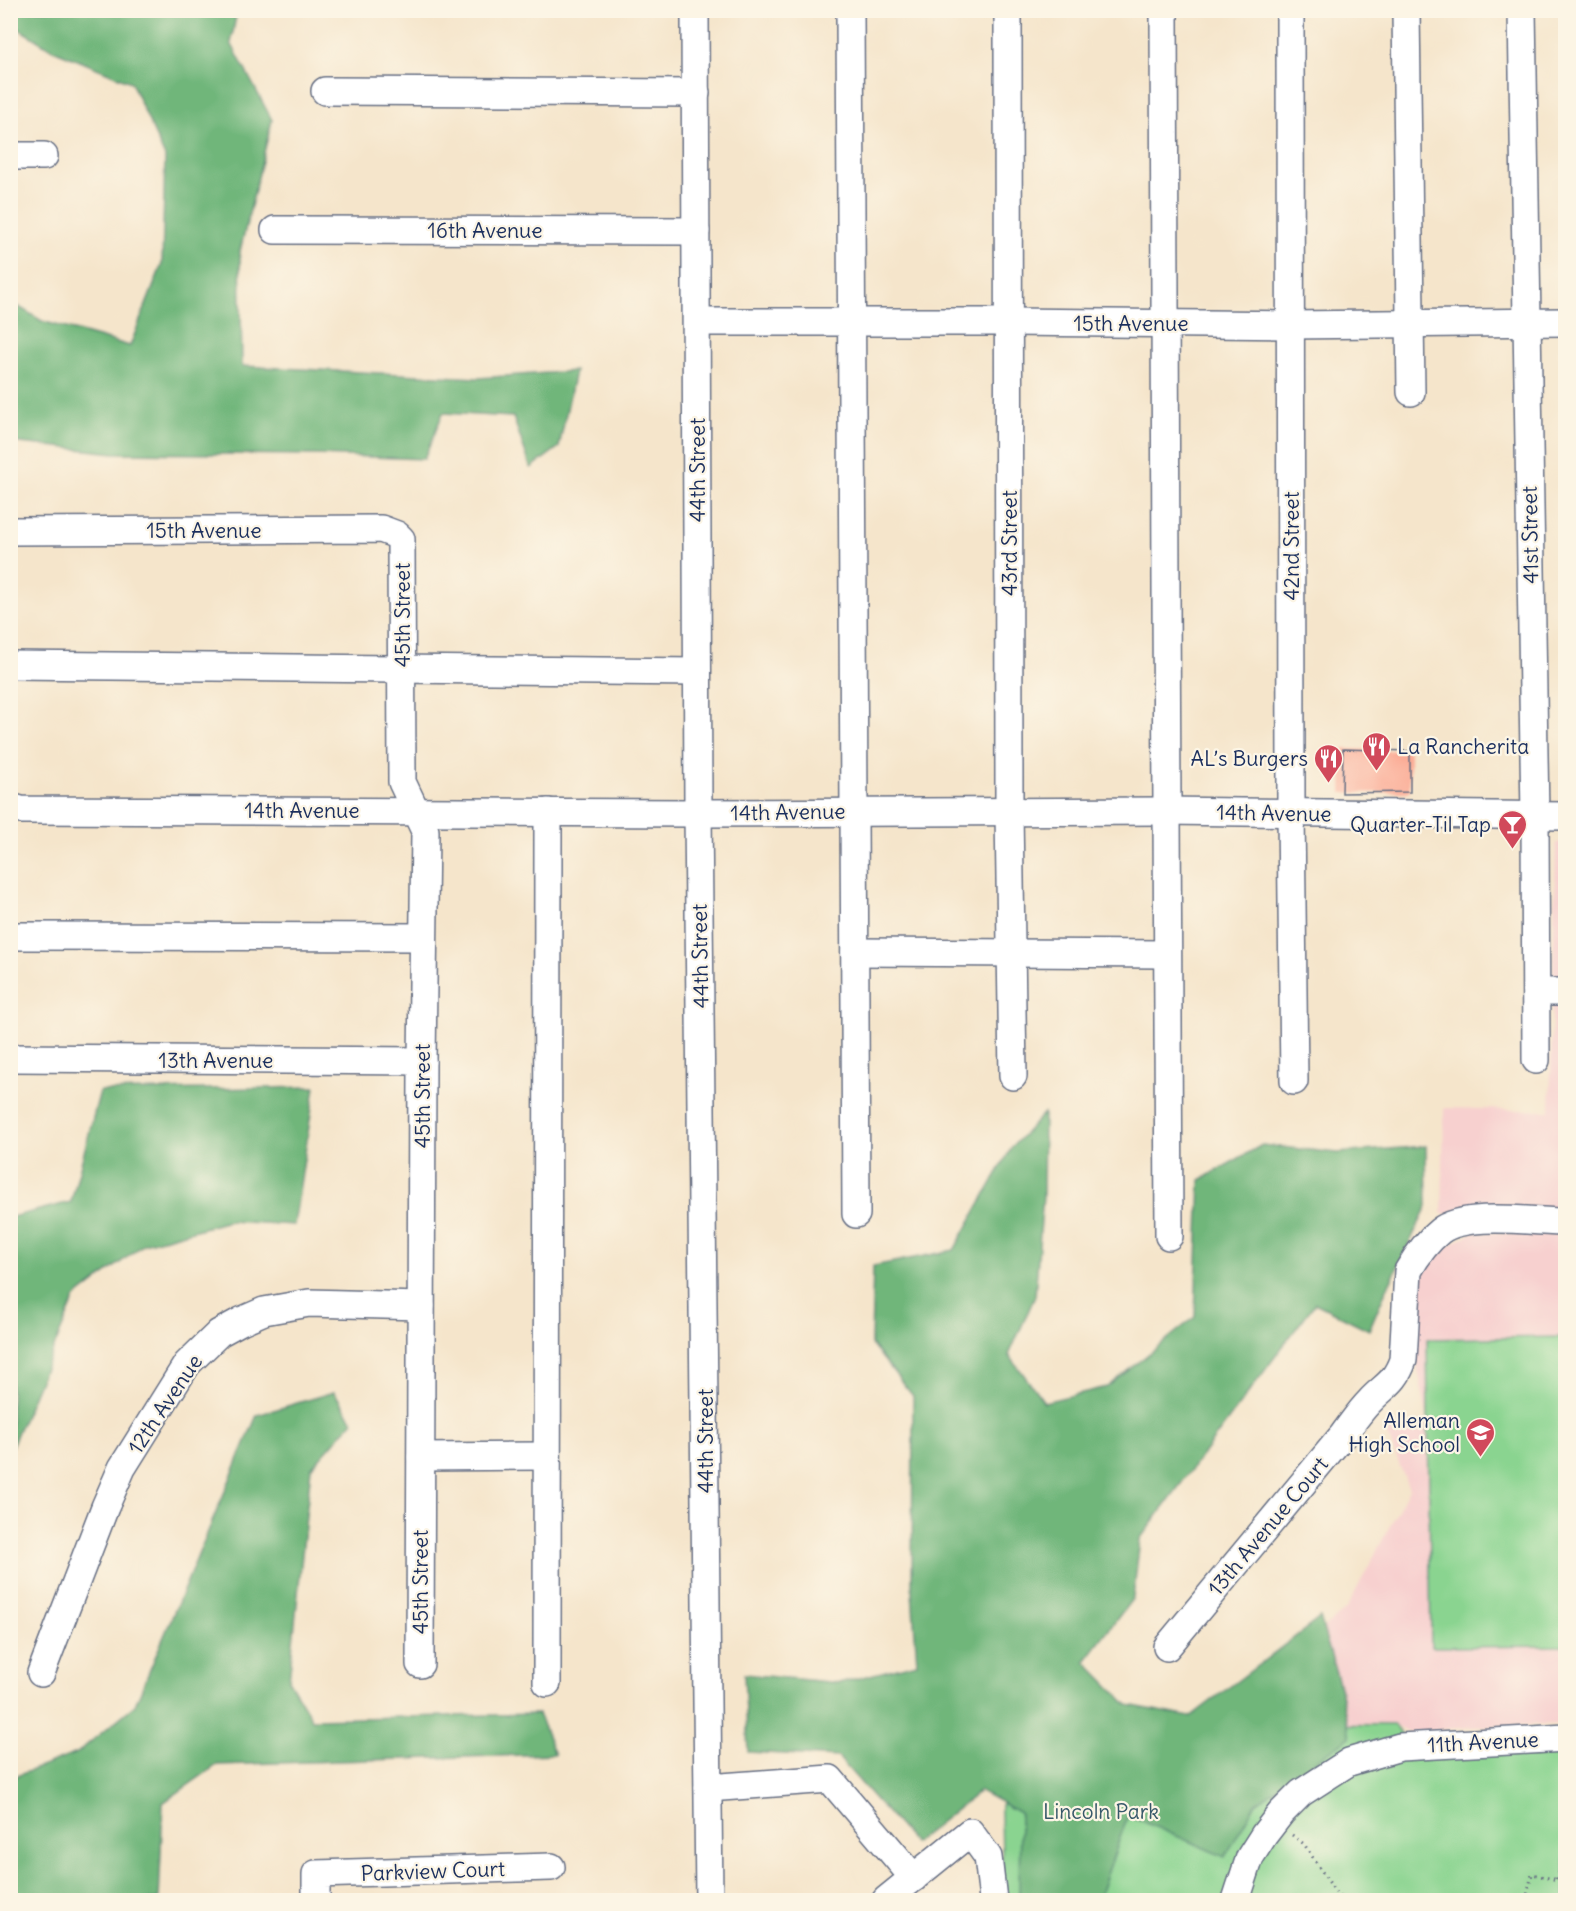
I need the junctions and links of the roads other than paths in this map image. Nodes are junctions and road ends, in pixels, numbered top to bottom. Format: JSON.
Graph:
{"nodes":[{"id":1,"x":695,"y":10,"type":"edge"},
{"id":2,"x":850,"y":10,"type":"edge"},
{"id":3,"x":1008,"y":10,"type":"edge"},
{"id":4,"x":1164,"y":10,"type":"edge"},
{"id":5,"x":1290,"y":10,"type":"edge"},
{"id":6,"x":1406,"y":10,"type":"edge"},
{"id":7,"x":1522,"y":10,"type":"edge"},
{"id":8,"x":325,"y":91,"type":"dead end"},
{"id":9,"x":696,"y":93,"type":"junction"},
{"id":10,"x":10,"y":156,"type":"edge"},
{"id":11,"x":44,"y":156,"type":"dead end"},
{"id":12,"x":275,"y":230,"type":"dead end"},
{"id":13,"x":696,"y":231,"type":"junction"},
{"id":14,"x":697,"y":322,"type":"junction"},
{"id":15,"x":851,"y":322,"type":"junction"},
{"id":16,"x":1009,"y":322,"type":"junction"},
{"id":17,"x":1526,"y":322,"type":"junction"},
{"id":18,"x":1566,"y":322,"type":"edge"},
{"id":19,"x":1167,"y":323,"type":"junction"},
{"id":20,"x":1409,"y":324,"type":"junction"},
{"id":21,"x":1291,"y":325,"type":"junction"},
{"id":22,"x":1411,"y":392,"type":"dead end"},
{"id":23,"x":10,"y":531,"type":"edge"},
{"id":24,"x":397,"y":535,"type":"joint"},
{"id":25,"x":10,"y":665,"type":"edge"},
{"id":26,"x":402,"y":669,"type":"junction"},
{"id":27,"x":697,"y":672,"type":"junction"},
{"id":28,"x":10,"y":807,"type":"edge"},
{"id":29,"x":414,"y":811,"type":"junction"},
{"id":30,"x":855,"y":811,"type":"junction"},
{"id":31,"x":1166,"y":811,"type":"junction"},
{"id":32,"x":548,"y":812,"type":"junction"},
{"id":33,"x":698,"y":813,"type":"junction"},
{"id":34,"x":1009,"y":813,"type":"junction"},
{"id":35,"x":1291,"y":813,"type":"junction"},
{"id":36,"x":1535,"y":816,"type":"junction"},
{"id":37,"x":1566,"y":816,"type":"edge"},
{"id":38,"x":10,"y":936,"type":"edge"},
{"id":39,"x":423,"y":937,"type":"junction"},
{"id":40,"x":855,"y":952,"type":"junction"},
{"id":41,"x":1011,"y":953,"type":"junction"},
{"id":42,"x":1166,"y":954,"type":"junction"},
{"id":43,"x":1536,"y":992,"type":"junction"},
{"id":44,"x":1566,"y":992,"type":"edge"},
{"id":45,"x":10,"y":1058,"type":"edge"},
{"id":46,"x":1536,"y":1060,"type":"dead end"},
{"id":47,"x":422,"y":1061,"type":"junction"},
{"id":48,"x":1013,"y":1076,"type":"dead end"},
{"id":49,"x":1294,"y":1081,"type":"dead end"},
{"id":50,"x":856,"y":1214,"type":"dead end"},
{"id":51,"x":1566,"y":1222,"type":"edge"},
{"id":52,"x":1169,"y":1236,"type":"dead end"},
{"id":53,"x":421,"y":1306,"type":"junction"},
{"id":54,"x":547,"y":1456,"type":"junction"},
{"id":55,"x":421,"y":1457,"type":"junction"},
{"id":56,"x":1167,"y":1647,"type":"dead end"},
{"id":57,"x":420,"y":1664,"type":"dead end"},
{"id":58,"x":41,"y":1673,"type":"dead end"},
{"id":59,"x":547,"y":1683,"type":"dead end"},
{"id":60,"x":1566,"y":1738,"type":"edge"},
{"id":61,"x":708,"y":1788,"type":"junction"},
{"id":62,"x":551,"y":1867,"type":"dead end"},
{"id":63,"x":914,"y":1878,"type":"junction"},
{"id":64,"x":316,"y":1887,"type":"edge"},
{"id":65,"x":709,"y":1900,"type":"edge"},
{"id":66,"x":886,"y":1900,"type":"edge"},
{"id":67,"x":993,"y":1900,"type":"edge"},
{"id":68,"x":1236,"y":1900,"type":"edge"}],
"edges":[{"from":1,"to":9,"type":"street","name":"44th Street"},
{"from":2,"to":15,"type":"street"},
{"from":3,"to":16,"type":"street","name":"43rd Street"},
{"from":4,"to":19,"type":"street"},
{"from":5,"to":21,"type":"street","name":"42nd Street"},
{"from":6,"to":20,"type":"street"},
{"from":7,"to":17,"type":"street","name":"41st Street"},
{"from":8,"to":9,"type":"street"},
{"from":9,"to":13,"type":"street","name":"44th Street"},
{"from":10,"to":11,"type":"street"},
{"from":12,"to":13,"type":"street","name":"16th Avenue"},
{"from":13,"to":14,"type":"street","name":"44th Street"},
{"from":14,"to":15,"type":"street","name":"15th Avenue"},
{"from":14,"to":27,"type":"street","name":"44th Street"},
{"from":15,"to":16,"type":"street","name":"15th Avenue"},
{"from":15,"to":30,"type":"street"},
{"from":16,"to":19,"type":"street","name":"15th Avenue"},
{"from":16,"to":34,"type":"street","name":"43rd Street"},
{"from":17,"to":18,"type":"street","name":"15th Avenue"},
{"from":17,"to":20,"type":"street","name":"15th Avenue"},
{"from":17,"to":36,"type":"street","name":"41st Street"},
{"from":19,"to":21,"type":"street","name":"15th Avenue"},
{"from":19,"to":31,"type":"street"},
{"from":20,"to":21,"type":"street","name":"15th Avenue"},
{"from":20,"to":22,"type":"street"},
{"from":21,"to":35,"type":"street","name":"42nd Street"},
{"from":23,"to":24,"type":"street","name":"15th Avenue"},
{"from":24,"to":26,"type":"street","name":"45th Street"},
{"from":25,"to":26,"type":"street"},
{"from":26,"to":27,"type":"street"},
{"from":26,"to":29,"type":"street","name":"45th Street"},
{"from":27,"to":33,"type":"street","name":"44th Street"},
{"from":28,"to":29,"type":"street","name":"14th Avenue"},
{"from":29,"to":32,"type":"street","name":"14th Avenue"},
{"from":29,"to":39,"type":"street","name":"45th Street"},
{"from":30,"to":33,"type":"street","name":"14th Avenue"},
{"from":30,"to":34,"type":"street","name":"14th Avenue"},
{"from":30,"to":40,"type":"street"},
{"from":31,"to":34,"type":"street","name":"14th Avenue"},
{"from":31,"to":35,"type":"street","name":"14th Avenue"},
{"from":31,"to":42,"type":"street"},
{"from":32,"to":33,"type":"street","name":"14th Avenue"},
{"from":32,"to":54,"type":"street"},
{"from":33,"to":61,"type":"street","name":"44th Street"},
{"from":34,"to":41,"type":"street","name":"43rd Street"},
{"from":35,"to":36,"type":"street","name":"14th Avenue"},
{"from":35,"to":49,"type":"street","name":"42nd Street"},
{"from":36,"to":37,"type":"street","name":"14th Avenue"},
{"from":36,"to":43,"type":"street","name":"41st Street"},
{"from":38,"to":39,"type":"street"},
{"from":39,"to":47,"type":"street","name":"45th Street"},
{"from":40,"to":41,"type":"street"},
{"from":40,"to":50,"type":"street"},
{"from":41,"to":42,"type":"street"},
{"from":41,"to":48,"type":"street","name":"43rd Street"},
{"from":42,"to":52,"type":"street"},
{"from":43,"to":44,"type":"street"},
{"from":43,"to":46,"type":"street","name":"41st Street"},
{"from":45,"to":47,"type":"street","name":"13th Avenue"},
{"from":47,"to":53,"type":"street","name":"45th Street"},
{"from":51,"to":56,"type":"street","name":"13th Avenue Court"},
{"from":53,"to":55,"type":"street","name":"45th Street"},
{"from":53,"to":58,"type":"street","name":"12th Avenue"},
{"from":54,"to":55,"type":"street"},
{"from":54,"to":59,"type":"street"},
{"from":55,"to":57,"type":"street","name":"45th Street"},
{"from":60,"to":68,"type":"street","name":"11th Avenue"},
{"from":61,"to":63,"type":"street"},
{"from":61,"to":65,"type":"street","name":"44th Street"},
{"from":62,"to":64,"type":"street","name":"Parkview Court"},
{"from":63,"to":66,"type":"street"},
{"from":63,"to":67,"type":"street"}]}
